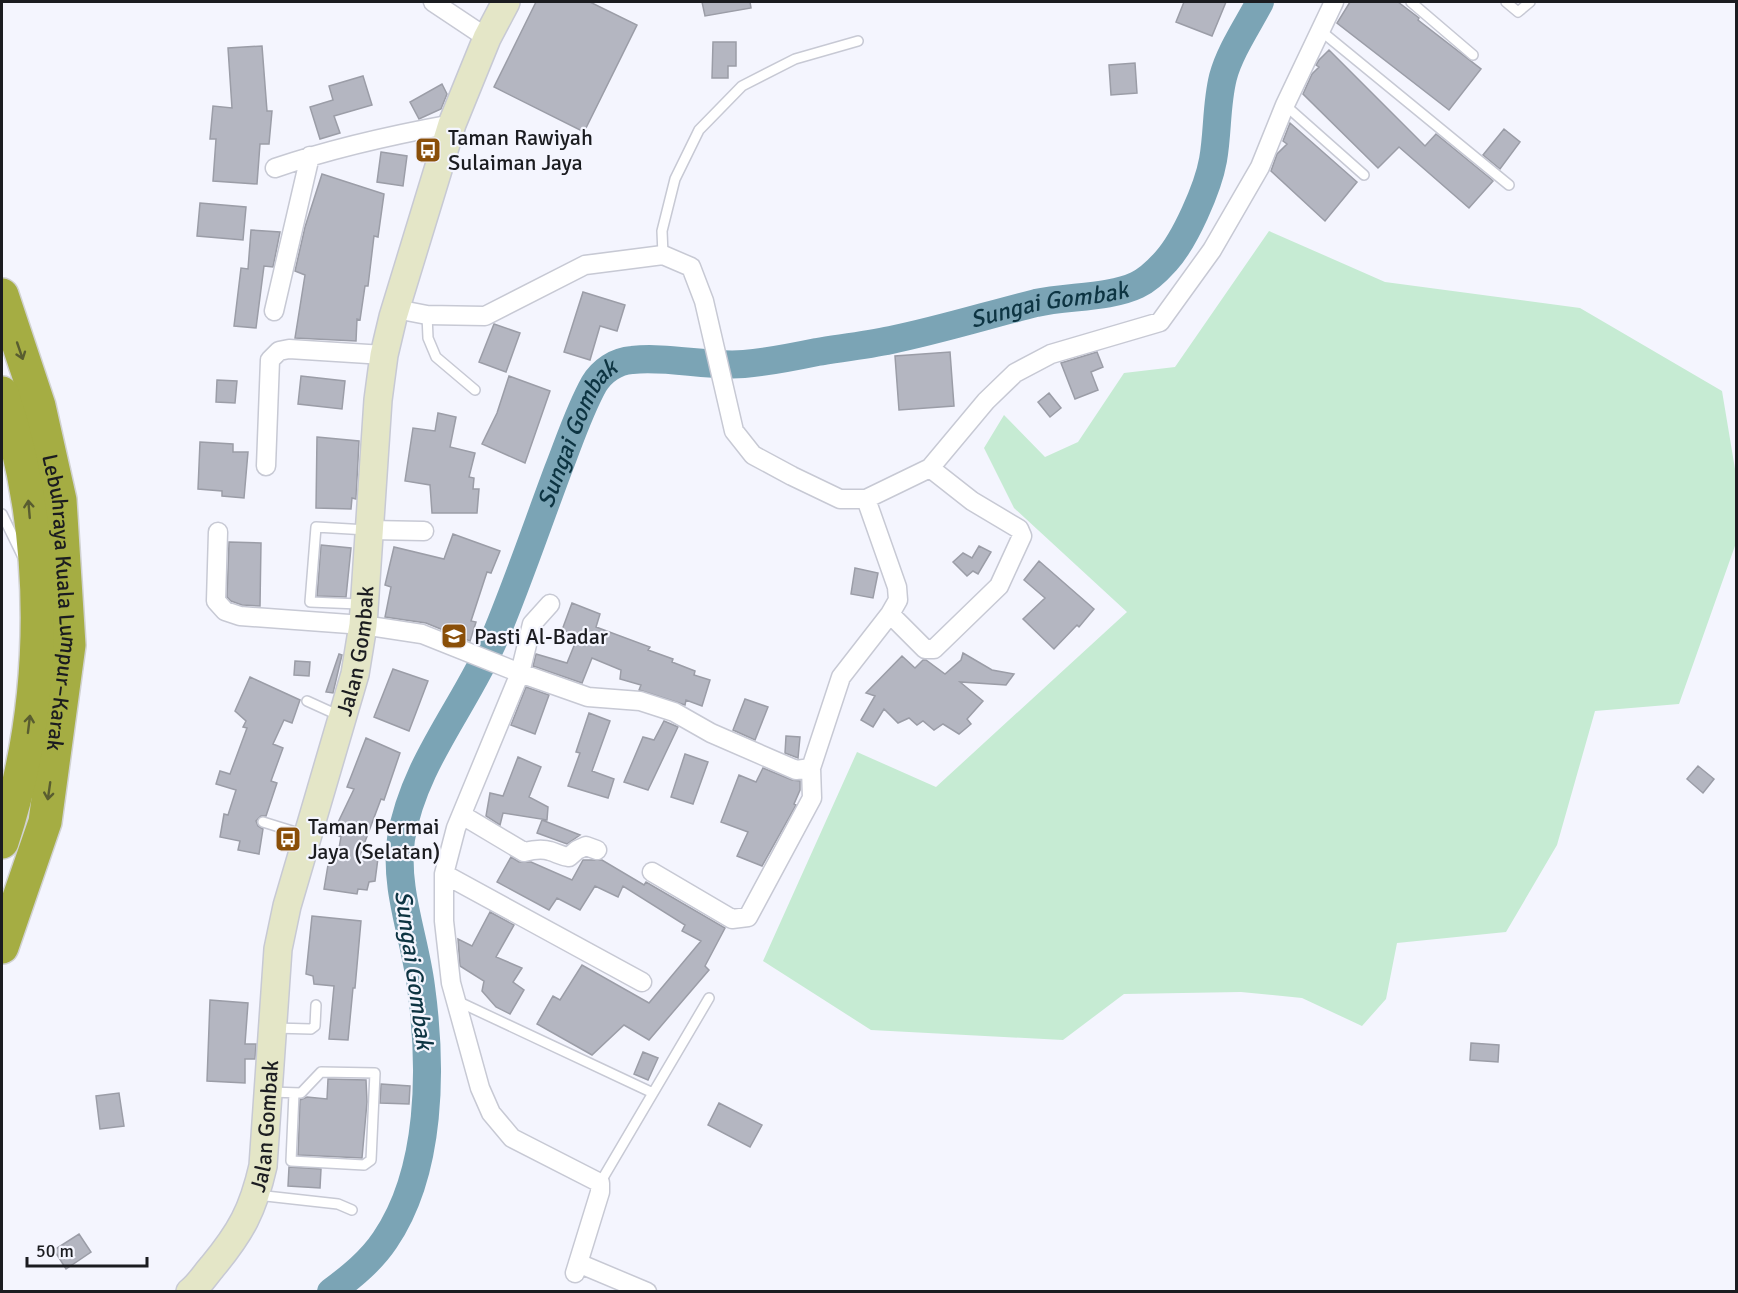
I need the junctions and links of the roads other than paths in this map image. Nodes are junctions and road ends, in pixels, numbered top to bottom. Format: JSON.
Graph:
{"nodes":[{"id":1,"x":433,"y":2,"type":"edge"},
{"id":2,"x":506,"y":2,"type":"edge"},
{"id":3,"x":1334,"y":2,"type":"edge"},
{"id":4,"x":1412,"y":2,"type":"edge"},
{"id":5,"x":1506,"y":2,"type":"edge"},
{"id":6,"x":1530,"y":2,"type":"edge"},
{"id":7,"x":1321,"y":31,"type":"junction"},
{"id":8,"x":487,"y":38,"type":"junction"},
{"id":9,"x":858,"y":41,"type":"dead end"},
{"id":10,"x":1473,"y":55,"type":"dead end"},
{"id":11,"x":1285,"y":105,"type":"junction"},
{"id":12,"x":452,"y":124,"type":"junction"},
{"id":13,"x":310,"y":156,"type":"junction"},
{"id":14,"x":275,"y":168,"type":"dead end"},
{"id":15,"x":1364,"y":175,"type":"dead end"},
{"id":16,"x":1509,"y":185,"type":"dead end"},
{"id":17,"x":663,"y":255,"type":"junction"},
{"id":18,"x":2,"y":295,"type":"edge"},
{"id":19,"x":396,"y":309,"type":"junction"},
{"id":20,"x":274,"y":311,"type":"dead end"},
{"id":21,"x":427,"y":315,"type":"junction"},
{"id":22,"x":384,"y":355,"type":"junction"},
{"id":23,"x":475,"y":390,"type":"dead end"},
{"id":24,"x":2,"y":393,"type":"edge"},
{"id":25,"x":266,"y":466,"type":"dead end"},
{"id":26,"x":930,"y":468,"type":"junction"},
{"id":27,"x":866,"y":500,"type":"junction"},
{"id":28,"x":2,"y":514,"type":"edge"},
{"id":29,"x":367,"y":530,"type":"junction"},
{"id":30,"x":424,"y":531,"type":"dead end"},
{"id":31,"x":218,"y":532,"type":"dead end"},
{"id":32,"x":36,"y":584,"type":"junction"},
{"id":33,"x":550,"y":603,"type":"dead end"},
{"id":34,"x":890,"y":614,"type":"junction"},
{"id":35,"x":363,"y":625,"type":"junction"},
{"id":36,"x":520,"y":673,"type":"junction"},
{"id":37,"x":307,"y":701,"type":"dead end"},
{"id":38,"x":342,"y":717,"type":"junction"},
{"id":39,"x":811,"y":768,"type":"junction"},
{"id":40,"x":462,"y":815,"type":"junction"},
{"id":41,"x":263,"y":822,"type":"dead end"},
{"id":42,"x":307,"y":836,"type":"junction"},
{"id":43,"x":2,"y":842,"type":"edge"},
{"id":44,"x":597,"y":850,"type":"dead end"},
{"id":45,"x":652,"y":872,"type":"dead end"},
{"id":46,"x":444,"y":874,"type":"junction"},
{"id":47,"x":2,"y":946,"type":"edge"},
{"id":48,"x":642,"y":982,"type":"dead end"},
{"id":49,"x":709,"y":998,"type":"dead end"},
{"id":50,"x":456,"y":1000,"type":"junction"},
{"id":51,"x":316,"y":1005,"type":"dead end"},
{"id":52,"x":273,"y":1028,"type":"junction"},
{"id":53,"x":268,"y":1092,"type":"junction"},
{"id":54,"x":294,"y":1093,"type":"junction"},
{"id":55,"x":653,"y":1094,"type":"junction"},
{"id":56,"x":600,"y":1182,"type":"junction"},
{"id":57,"x":257,"y":1195,"type":"junction"},
{"id":58,"x":352,"y":1210,"type":"dead end"},
{"id":59,"x":190,"y":1292,"type":"edge"},
{"id":60,"x":647,"y":1292,"type":"edge"}],
"edges":[{"from":1,"to":8,"type":"street"},
{"from":2,"to":8,"type":"main road","name":"Jalan Gombak"},
{"from":3,"to":7,"type":"street"},
{"from":4,"to":10,"type":"lane"},
{"from":5,"to":6,"type":"lane"},
{"from":7,"to":11,"type":"street"},
{"from":7,"to":16,"type":"lane"},
{"from":8,"to":12,"type":"main road","name":"Jalan Gombak"},
{"from":9,"to":17,"type":"lane"},
{"from":11,"to":15,"type":"lane"},
{"from":11,"to":26,"type":"street"},
{"from":12,"to":13,"type":"street"},
{"from":12,"to":19,"type":"main road","name":"Jalan Gombak"},
{"from":13,"to":14,"type":"street"},
{"from":13,"to":20,"type":"street"},
{"from":17,"to":21,"type":"street"},
{"from":17,"to":27,"type":"street"},
{"from":18,"to":47,"type":"highway","name":"Lebuhraya Kuala Lumpur–Karak","one_way":true},
{"from":19,"to":21,"type":"street"},
{"from":19,"to":22,"type":"main road","name":"Jalan Gombak"},
{"from":21,"to":23,"type":"lane"},
{"from":22,"to":25,"type":"street"},
{"from":22,"to":29,"type":"main road","name":"Jalan Gombak"},
{"from":32,"to":24,"type":"highway","name":"Lebuhraya Kuala Lumpur–Karak","one_way":true},
{"from":26,"to":27,"type":"street"},
{"from":26,"to":34,"type":"street"},
{"from":27,"to":34,"type":"street"},
{"from":28,"to":32,"type":"lane"},
{"from":29,"to":29,"type":"lane"},
{"from":29,"to":30,"type":"street"},
{"from":29,"to":35,"type":"main road","name":"Jalan Gombak"},
{"from":31,"to":35,"type":"street"},
{"from":43,"to":32,"type":"highway","name":"Lebuhraya Kuala Lumpur–Karak","one_way":true},
{"from":33,"to":36,"type":"street"},
{"from":34,"to":39,"type":"street"},
{"from":35,"to":36,"type":"street"},
{"from":35,"to":38,"type":"main road","name":"Jalan Gombak"},
{"from":36,"to":39,"type":"street"},
{"from":36,"to":40,"type":"street"},
{"from":37,"to":38,"type":"lane"},
{"from":38,"to":42,"type":"main road","name":"Jalan Gombak"},
{"from":39,"to":45,"type":"street"},
{"from":40,"to":44,"type":"street"},
{"from":40,"to":46,"type":"street"},
{"from":41,"to":42,"type":"lane"},
{"from":42,"to":52,"type":"main road","name":"Jalan Gombak"},
{"from":46,"to":48,"type":"street"},
{"from":46,"to":50,"type":"street"},
{"from":49,"to":55,"type":"lane"},
{"from":50,"to":55,"type":"lane"},
{"from":50,"to":56,"type":"street"},
{"from":51,"to":52,"type":"lane"},
{"from":52,"to":53,"type":"main road","name":"Jalan Gombak"},
{"from":53,"to":54,"type":"lane"},
{"from":53,"to":57,"type":"main road","name":"Jalan Gombak"},
{"from":54,"to":54,"type":"lane"},
{"from":55,"to":56,"type":"lane"},
{"from":56,"to":60,"type":"street"},
{"from":57,"to":58,"type":"lane"},
{"from":57,"to":59,"type":"main road","name":"Jalan Gombak"}]}
